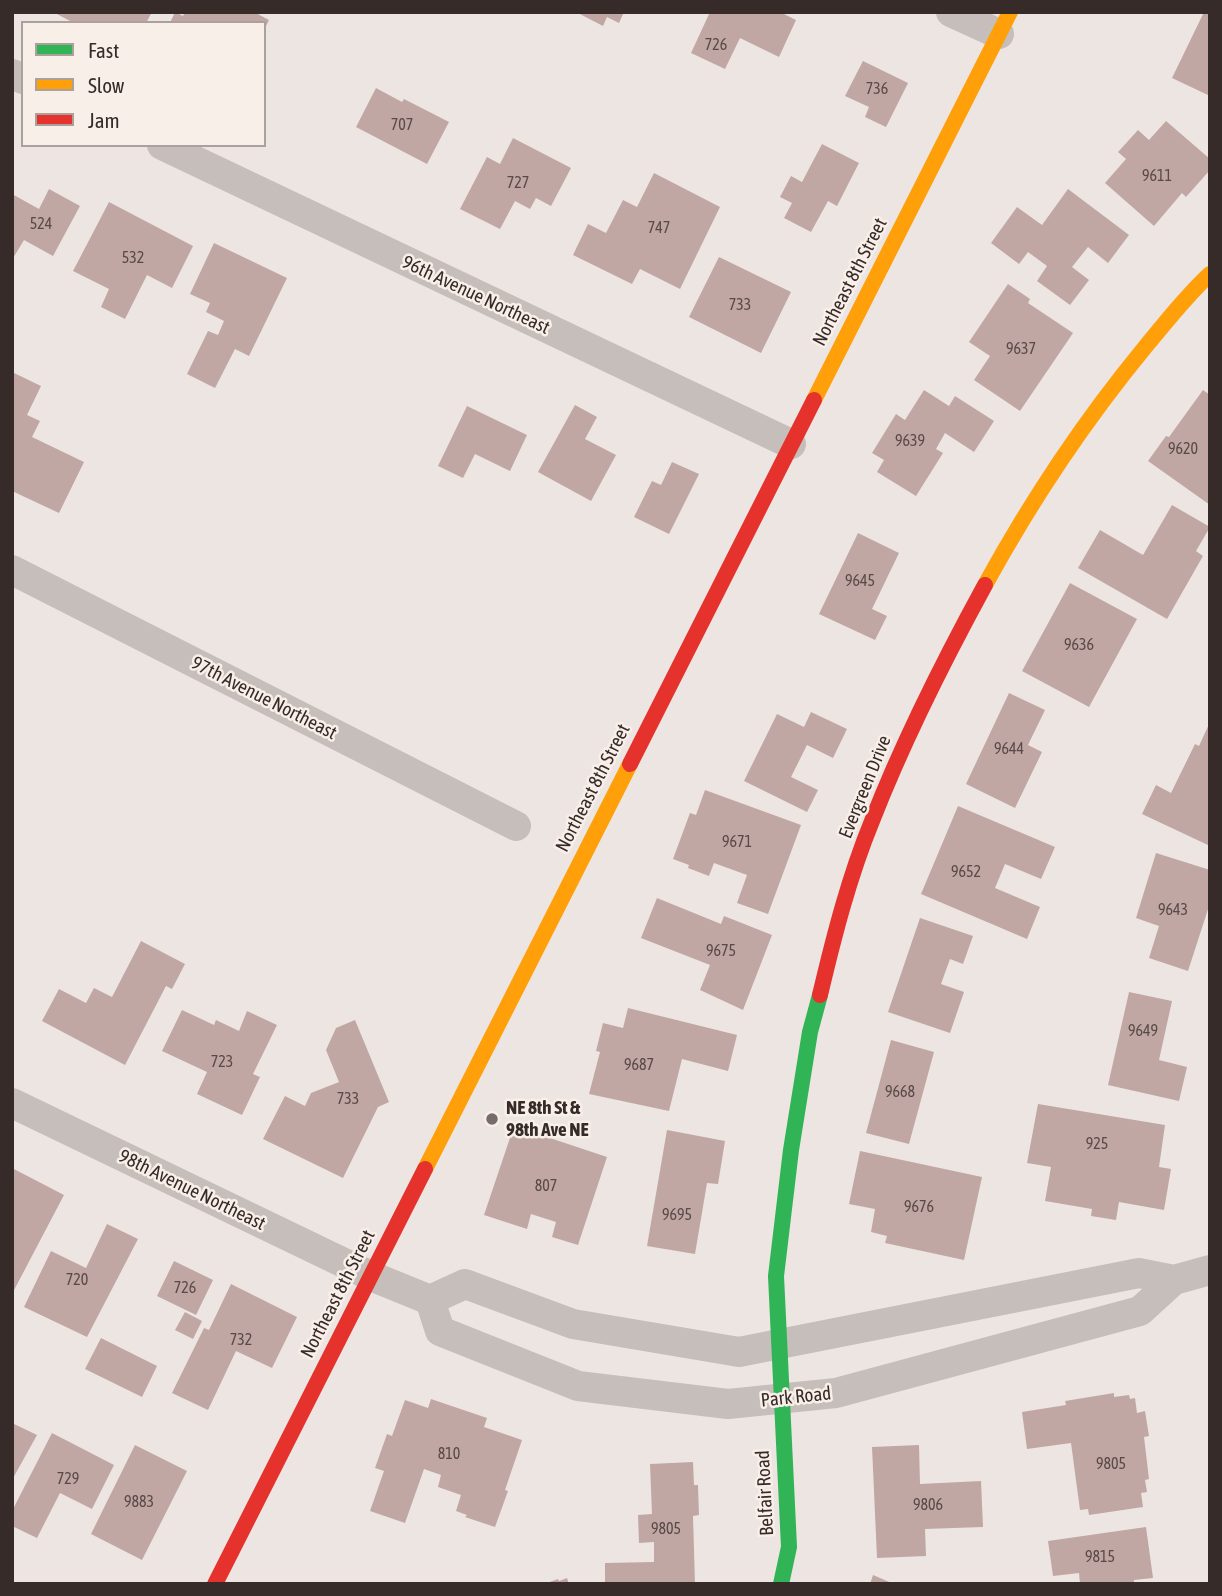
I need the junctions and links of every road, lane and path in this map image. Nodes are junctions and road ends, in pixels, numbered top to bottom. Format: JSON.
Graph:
{"nodes":[{"id":1,"x":951,"y":12,"type":"edge"},
{"id":2,"x":1005,"y":23,"type":"edge"},
{"id":3,"x":166,"y":147,"type":"edge"},
{"id":4,"x":1210,"y":274,"type":"edge"},
{"id":5,"x":791,"y":444,"type":"junction"},
{"id":6,"x":12,"y":570,"type":"edge"},
{"id":7,"x":516,"y":826,"type":"dead end"},
{"id":8,"x":12,"y":1103,"type":"edge"},
{"id":9,"x":1210,"y":1270,"type":"edge"},
{"id":10,"x":371,"y":1276,"type":"junction"},
{"id":11,"x":1174,"y":1280,"type":"junction"},
{"id":12,"x":430,"y":1300,"type":"junction"},
{"id":13,"x":779,"y":1345,"type":"junction"},
{"id":14,"x":781,"y":1399,"type":"junction"},
{"id":15,"x":215,"y":1584,"type":"edge"},
{"id":16,"x":781,"y":1584,"type":"edge"}],
"edges":[{"from":1,"to":2,"type":"street"},
{"from":2,"to":5,"type":"main road","name":"Northeast 8th Street"},
{"from":3,"to":5,"type":"street","name":"96th Avenue Northeast"},
{"from":4,"to":13,"type":"main road","name":"Evergreen Drive"},
{"from":5,"to":10,"type":"main road","name":"Northeast 8th Street"},
{"from":6,"to":7,"type":"street","name":"97th Avenue Northeast"},
{"from":8,"to":10,"type":"street","name":"98th Avenue Northeast"},
{"from":9,"to":11,"type":"street","name":"Park Road"},
{"from":10,"to":12,"type":"street"},
{"from":10,"to":15,"type":"main road","name":"Northeast 8th Street"},
{"from":11,"to":13,"type":"street","name":"Park Road"},
{"from":11,"to":14,"type":"street","name":"Park Road"},
{"from":12,"to":13,"type":"street","name":"Park Road"},
{"from":12,"to":14,"type":"street","name":"Park Road"},
{"from":13,"to":14,"type":"main road","name":"Evergreen Drive"},
{"from":14,"to":16,"type":"main road","name":"Belfair Road"}]}
